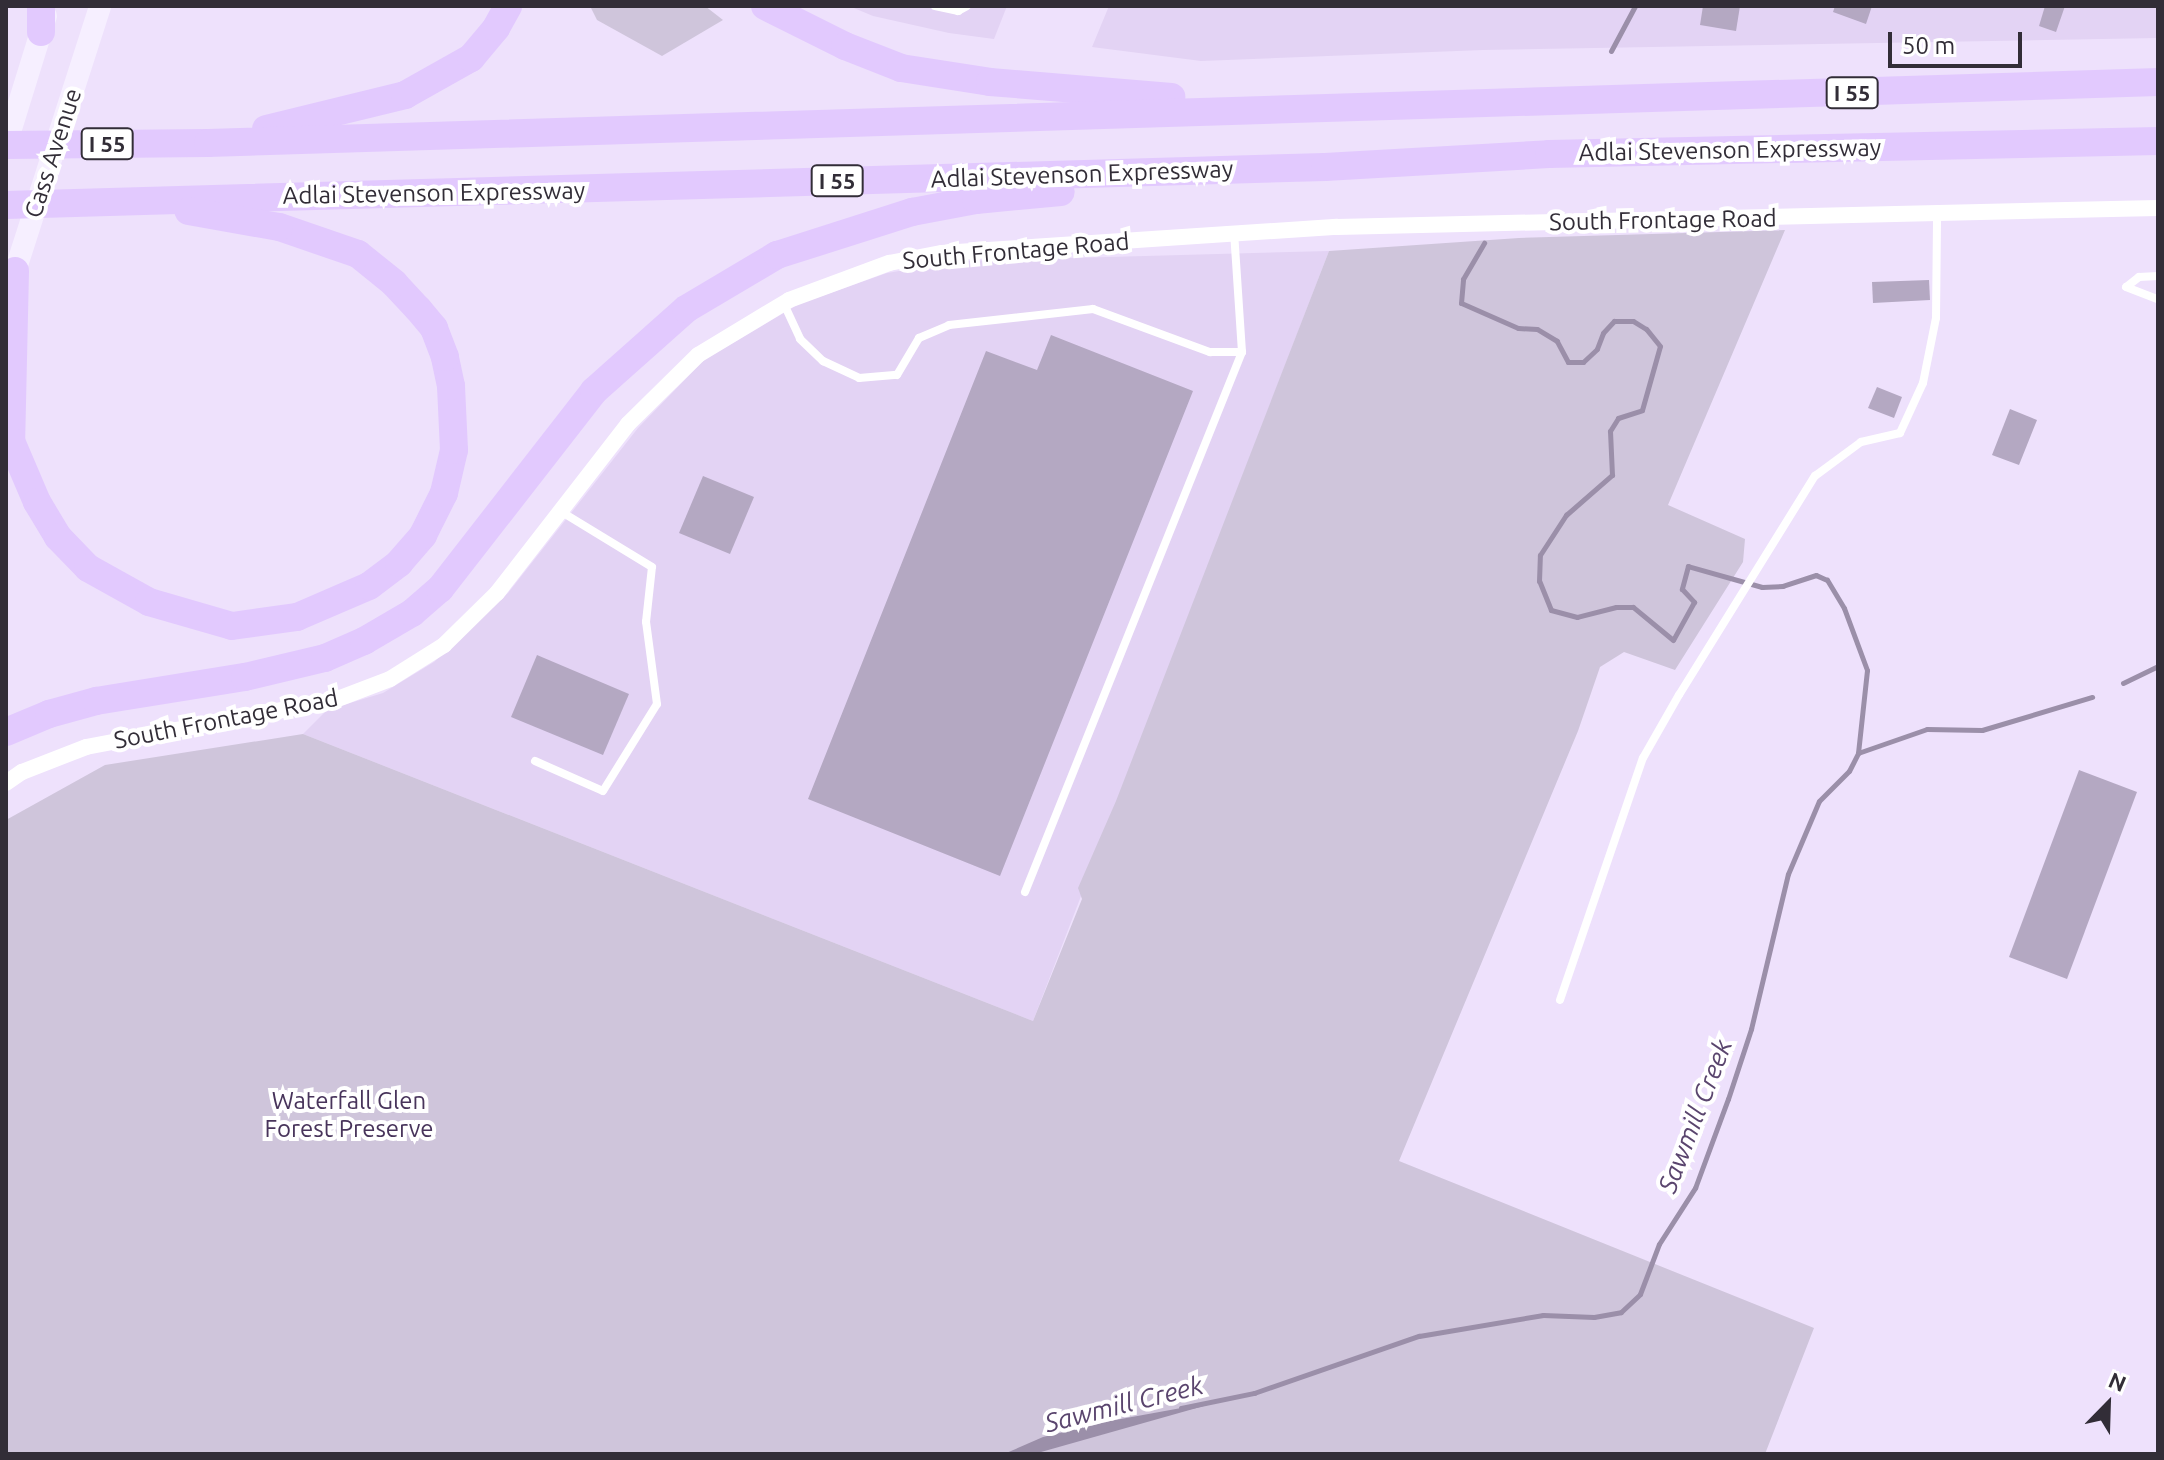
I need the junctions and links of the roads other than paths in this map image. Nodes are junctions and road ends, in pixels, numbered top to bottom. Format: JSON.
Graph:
{"nodes":[{"id":1,"x":100,"y":6,"type":"edge"},
{"id":2,"x":508,"y":6,"type":"edge"},
{"id":3,"x":765,"y":6,"type":"edge"},
{"id":4,"x":935,"y":6,"type":"edge"},
{"id":5,"x":967,"y":6,"type":"edge"},
{"id":6,"x":44,"y":15,"type":"edge"},
{"id":7,"x":2158,"y":82,"type":"edge"},
{"id":8,"x":1400,"y":107,"type":"junction"},
{"id":9,"x":2158,"y":141,"type":"edge"},
{"id":10,"x":208,"y":143,"type":"junction"},
{"id":11,"x":6,"y":145,"type":"edge"},
{"id":12,"x":1325,"y":167,"type":"junction"},
{"id":13,"x":124,"y":200,"type":"junction"},
{"id":14,"x":6,"y":205,"type":"edge"},
{"id":15,"x":2158,"y":208,"type":"edge"},
{"id":16,"x":1937,"y":213,"type":"junction"},
{"id":17,"x":1234,"y":233,"type":"junction"},
{"id":18,"x":15,"y":271,"type":"junction"},
{"id":19,"x":2158,"y":276,"type":"edge"},
{"id":20,"x":2158,"y":299,"type":"edge"},
{"id":21,"x":6,"y":300,"type":"edge"},
{"id":22,"x":783,"y":303,"type":"junction"},
{"id":23,"x":1242,"y":352,"type":"junction"},
{"id":24,"x":562,"y":512,"type":"junction"},
{"id":25,"x":6,"y":732,"type":"edge"},
{"id":26,"x":535,"y":761,"type":"dead end"},
{"id":27,"x":6,"y":783,"type":"edge"},
{"id":28,"x":1025,"y":892,"type":"dead end"},
{"id":29,"x":1560,"y":1000,"type":"dead end"}],
"edges":[{"from":1,"to":18,"type":"main road","name":"Cass Avenue"},
{"from":2,"to":10,"type":"highway"},
{"from":3,"to":8,"type":"highway"},
{"from":4,"to":5,"type":"lane"},
{"from":6,"to":11,"type":"main road","name":"Cass Avenue"},
{"from":7,"to":8,"type":"highway","number":"I 55"},
{"from":8,"to":10,"type":"highway","number":"I 55"},
{"from":9,"to":12,"type":"highway","name":"Adlai Stevenson Expressway","number":"I 55"},
{"from":10,"to":11,"type":"highway","number":"I 55"},
{"from":12,"to":13,"type":"highway","name":"Adlai Stevenson Expressway","number":"I 55"},
{"from":12,"to":25,"type":"highway"},
{"from":13,"to":14,"type":"highway","name":"Adlai Stevenson Expressway","number":"I 55"},
{"from":13,"to":18,"type":"highway"},
{"from":15,"to":16,"type":"street","name":"South Frontage Road"},
{"from":16,"to":17,"type":"street","name":"South Frontage Road"},
{"from":16,"to":29,"type":"lane"},
{"from":17,"to":22,"type":"street","name":"South Frontage Road"},
{"from":17,"to":23,"type":"lane"},
{"from":18,"to":21,"type":"main road","name":"Cass Avenue"},
{"from":19,"to":20,"type":"lane"},
{"from":22,"to":23,"type":"lane"},
{"from":22,"to":24,"type":"street","name":"South Frontage Road"},
{"from":23,"to":28,"type":"lane"},
{"from":24,"to":26,"type":"lane"},
{"from":24,"to":27,"type":"street","name":"South Frontage Road"}]}
